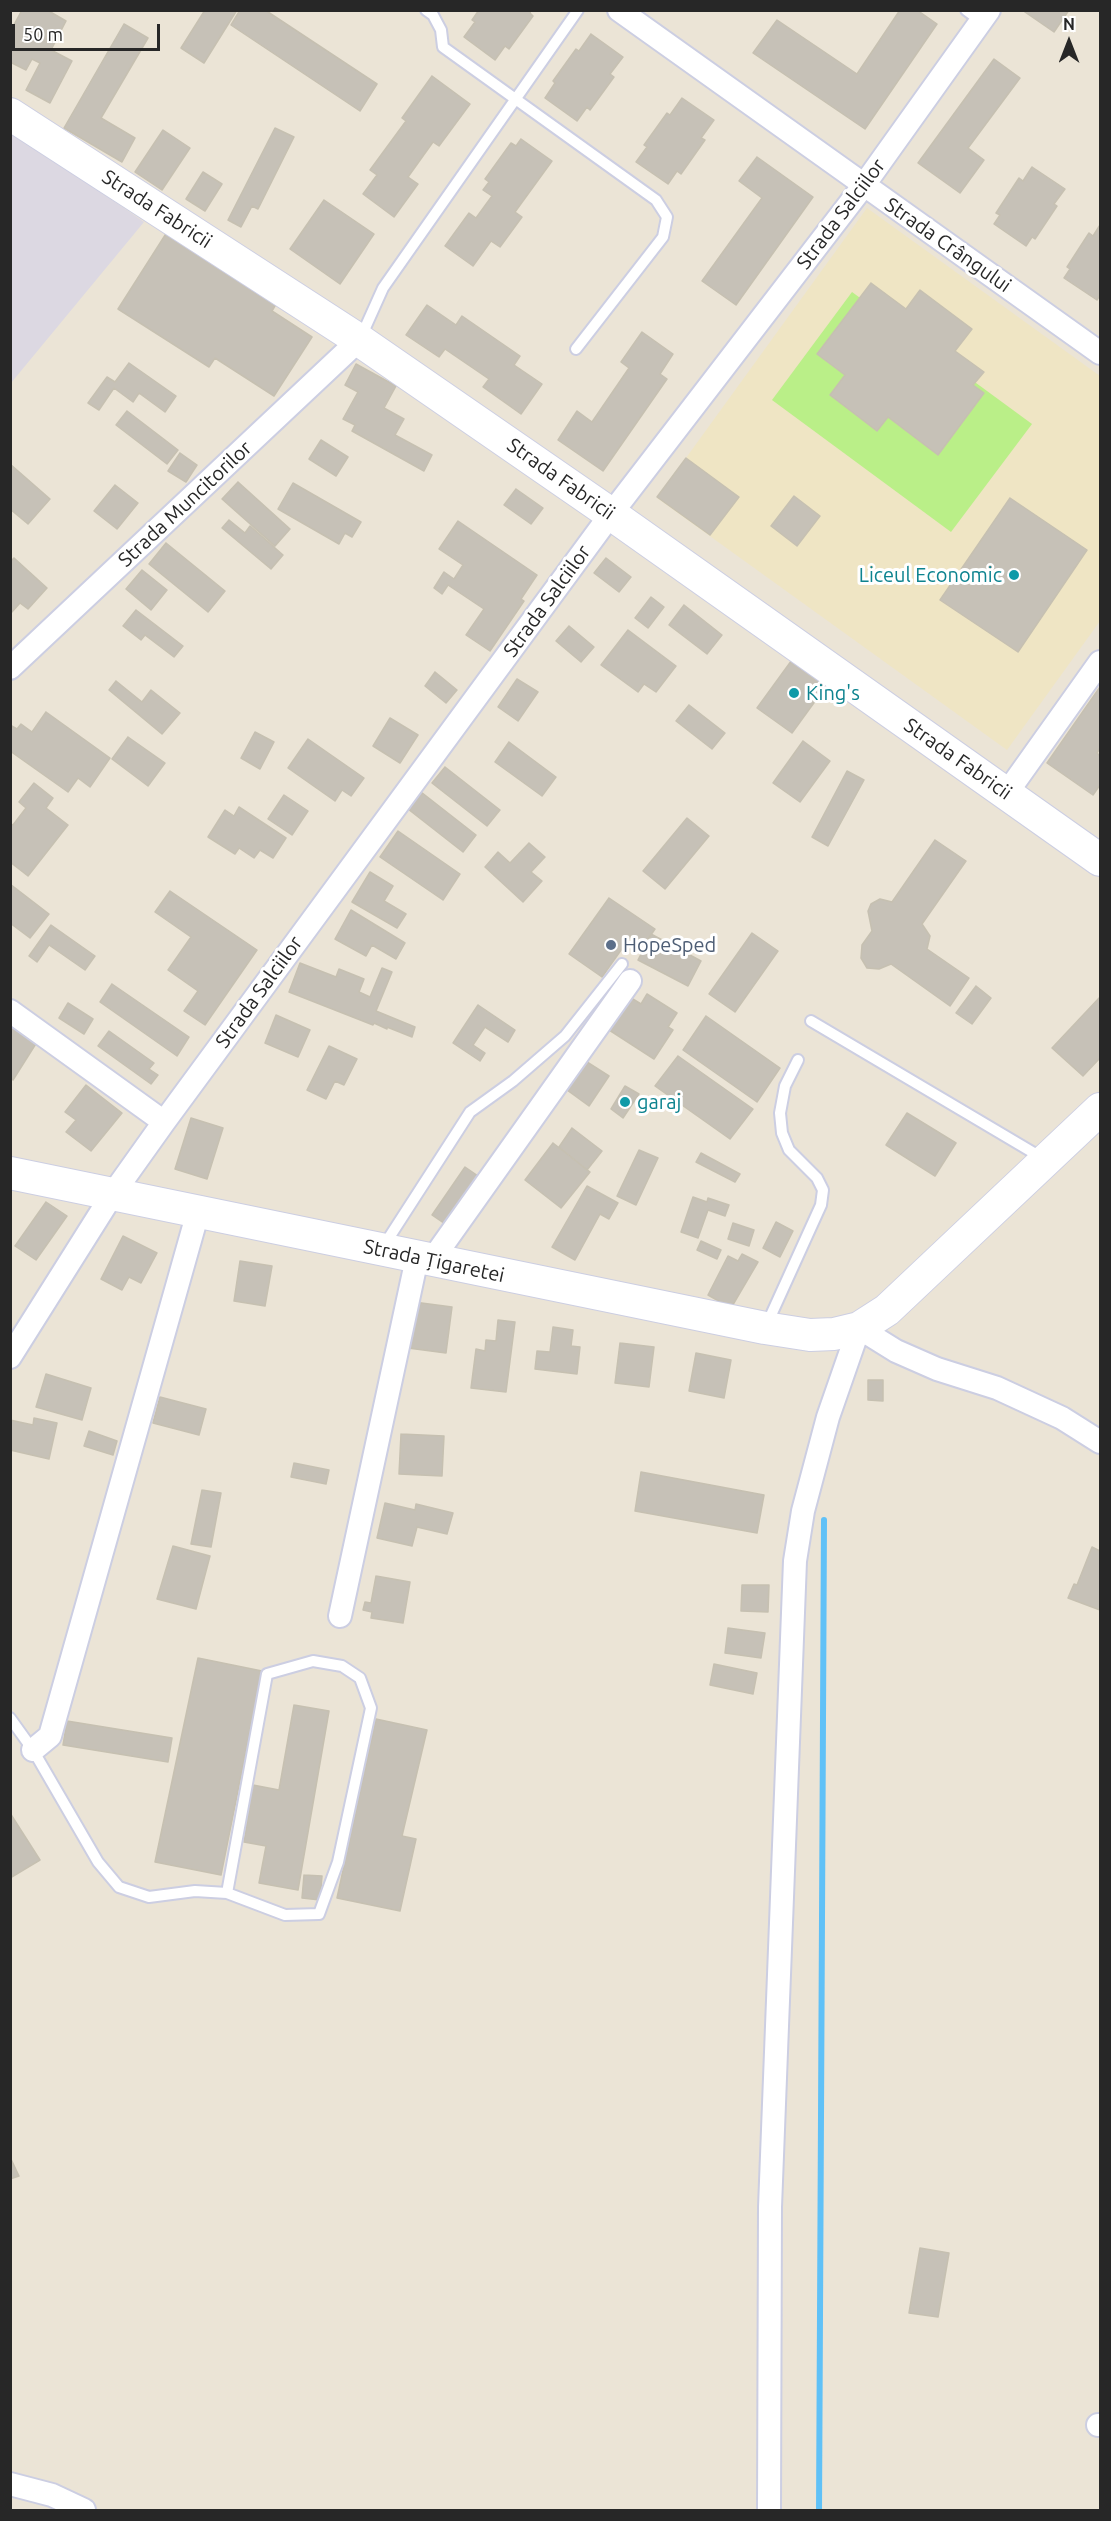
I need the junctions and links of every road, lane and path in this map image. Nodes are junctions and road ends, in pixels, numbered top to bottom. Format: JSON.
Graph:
{"nodes":[{"id":1,"x":426,"y":10,"type":"edge"},
{"id":2,"x":578,"y":10,"type":"edge"},
{"id":3,"x":619,"y":10,"type":"edge"},
{"id":4,"x":979,"y":14,"type":"edge"},
{"id":5,"x":516,"y":97,"type":"junction"},
{"id":6,"x":10,"y":114,"type":"edge"},
{"id":7,"x":864,"y":185,"type":"junction"},
{"id":8,"x":359,"y":340,"type":"junction"},
{"id":9,"x":576,"y":349,"type":"dead end"},
{"id":10,"x":1101,"y":353,"type":"edge"},
{"id":11,"x":611,"y":513,"type":"junction"},
{"id":12,"x":1101,"y":662,"type":"edge"},
{"id":13,"x":10,"y":668,"type":"edge"},
{"id":14,"x":1006,"y":794,"type":"junction"},
{"id":15,"x":1101,"y":860,"type":"edge"},
{"id":16,"x":626,"y":972,"type":"joint"},
{"id":17,"x":10,"y":1011,"type":"edge"},
{"id":18,"x":811,"y":1021,"type":"dead end"},
{"id":19,"x":798,"y":1060,"type":"dead end"},
{"id":20,"x":1101,"y":1109,"type":"edge"},
{"id":21,"x":164,"y":1122,"type":"junction"},
{"id":22,"x":1046,"y":1160,"type":"junction"},
{"id":23,"x":10,"y":1173,"type":"edge"},
{"id":24,"x":112,"y":1196,"type":"junction"},
{"id":25,"x":198,"y":1212,"type":"junction"},
{"id":26,"x":381,"y":1250,"type":"junction"},
{"id":27,"x":424,"y":1259,"type":"junction"},
{"id":28,"x":765,"y":1328,"type":"junction"},
{"id":29,"x":859,"y":1329,"type":"junction"},
{"id":30,"x":10,"y":1357,"type":"edge"},
{"id":31,"x":1101,"y":1442,"type":"edge"},
{"id":32,"x":340,"y":1616,"type":"dead end"},
{"id":33,"x":10,"y":1718,"type":"edge"},
{"id":34,"x":33,"y":1750,"type":"junction"},
{"id":35,"x":227,"y":1893,"type":"junction"},
{"id":36,"x":10,"y":2484,"type":"edge"},
{"id":37,"x":84,"y":2511,"type":"edge"},
{"id":38,"x":769,"y":2511,"type":"edge"}],
"edges":[{"from":1,"to":5,"type":"lane"},
{"from":2,"to":5,"type":"lane"},
{"from":3,"to":7,"type":"street","name":"Strada Crângului"},
{"from":4,"to":7,"type":"street","name":"Strada Salciilor"},
{"from":5,"to":8,"type":"lane"},
{"from":5,"to":9,"type":"lane"},
{"from":6,"to":8,"type":"main road","name":"Strada Fabricii"},
{"from":7,"to":10,"type":"street","name":"Strada Crângului"},
{"from":7,"to":11,"type":"street","name":"Strada Salciilor"},
{"from":8,"to":11,"type":"main road","name":"Strada Fabricii"},
{"from":8,"to":13,"type":"street","name":"Strada Muncitorilor"},
{"from":11,"to":14,"type":"main road","name":"Strada Fabricii"},
{"from":11,"to":21,"type":"street","name":"Strada Salciilor"},
{"from":12,"to":14,"type":"street"},
{"from":14,"to":15,"type":"main road","name":"Strada Fabricii"},
{"from":16,"to":26,"type":"lane"},
{"from":16,"to":27,"type":"street"},
{"from":17,"to":21,"type":"street"},
{"from":18,"to":22,"type":"lane"},
{"from":19,"to":28,"type":"lane"},
{"from":20,"to":22,"type":"main road"},
{"from":21,"to":24,"type":"street","name":"Strada Salciilor"},
{"from":22,"to":29,"type":"main road"},
{"from":23,"to":24,"type":"main road","name":"Strada Țigaretei"},
{"from":24,"to":25,"type":"main road","name":"Strada Țigaretei"},
{"from":24,"to":30,"type":"street","name":"Strada Salciilor"},
{"from":25,"to":26,"type":"main road","name":"Strada Țigaretei"},
{"from":25,"to":34,"type":"street"},
{"from":26,"to":27,"type":"main road","name":"Strada Țigaretei"},
{"from":27,"to":28,"type":"main road","name":"Strada Țigaretei"},
{"from":27,"to":32,"type":"street"},
{"from":28,"to":29,"type":"main road","name":"Strada Țigaretei"},
{"from":29,"to":31,"type":"street"},
{"from":29,"to":38,"type":"street"},
{"from":33,"to":34,"type":"lane"},
{"from":34,"to":35,"type":"lane"},
{"from":35,"to":35,"type":"lane"},
{"from":36,"to":37,"type":"street"}]}
